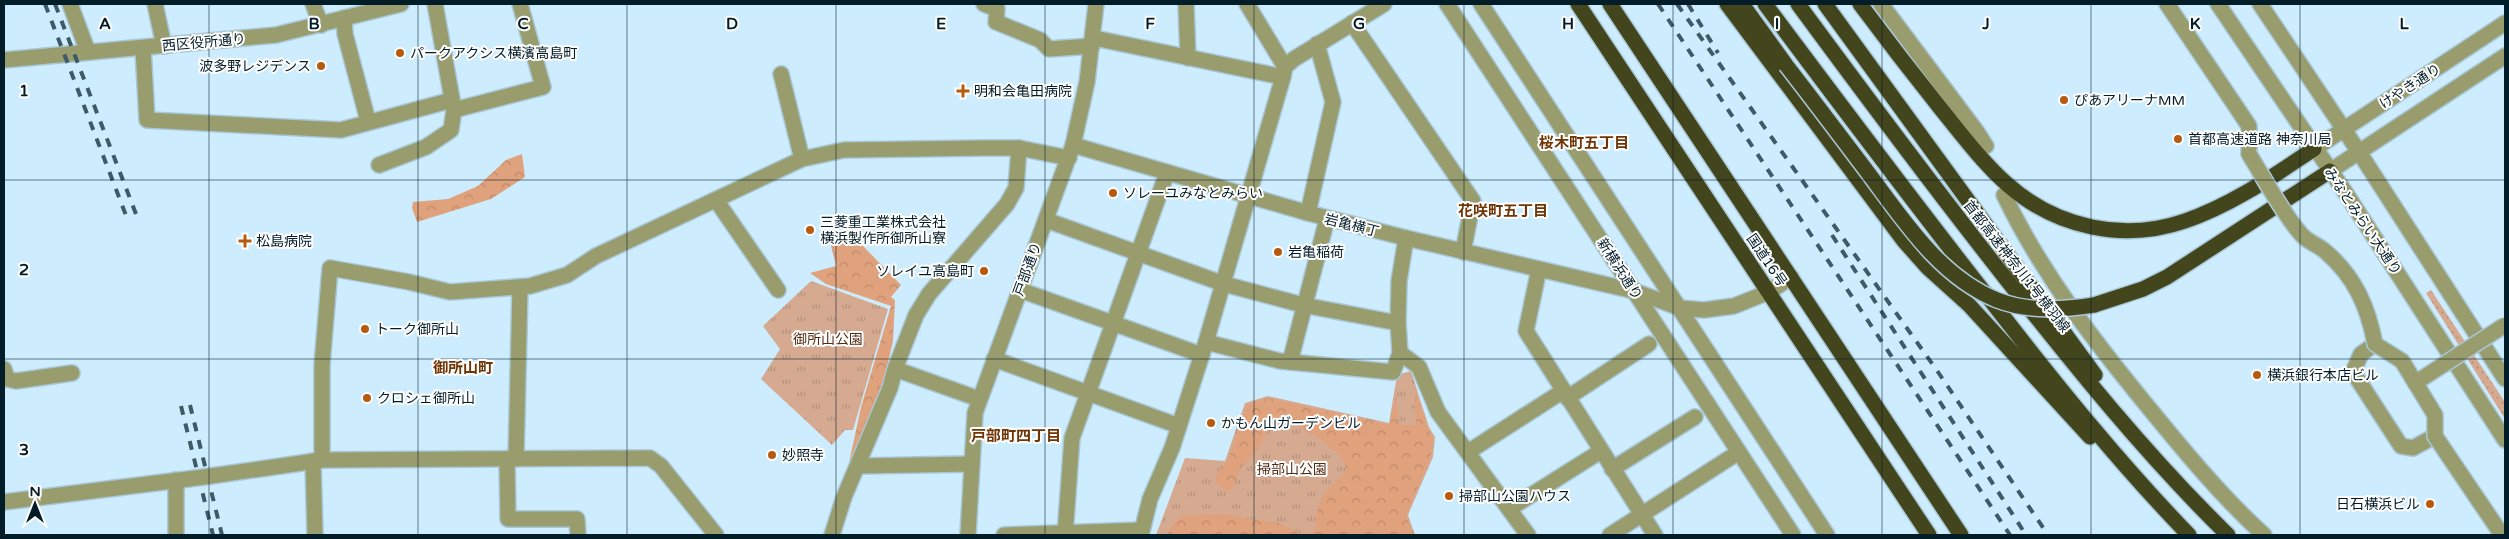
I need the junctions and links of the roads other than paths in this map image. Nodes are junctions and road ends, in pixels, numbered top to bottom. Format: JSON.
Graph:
{"nodes":[{"id":1,"x":70,"y":4,"type":"edge"},
{"id":2,"x":156,"y":4,"type":"edge"},
{"id":3,"x":313,"y":4,"type":"edge"},
{"id":4,"x":401,"y":4,"type":"edge"},
{"id":5,"x":436,"y":4,"type":"edge"},
{"id":6,"x":520,"y":4,"type":"edge"},
{"id":7,"x":984,"y":4,"type":"edge"},
{"id":8,"x":1096,"y":4,"type":"edge"},
{"id":9,"x":1186,"y":4,"type":"edge"},
{"id":10,"x":1247,"y":4,"type":"edge"},
{"id":11,"x":1384,"y":4,"type":"edge"},
{"id":12,"x":1447,"y":4,"type":"edge"},
{"id":13,"x":1481,"y":4,"type":"edge"},
{"id":14,"x":1578,"y":4,"type":"edge"},
{"id":15,"x":1610,"y":4,"type":"edge"},
{"id":16,"x":1727,"y":4,"type":"edge"},
{"id":17,"x":1742,"y":4,"type":"edge"},
{"id":18,"x":1765,"y":4,"type":"edge"},
{"id":19,"x":1798,"y":4,"type":"edge"},
{"id":20,"x":1826,"y":4,"type":"edge"},
{"id":21,"x":1860,"y":4,"type":"edge"},
{"id":22,"x":1881,"y":4,"type":"edge"},
{"id":23,"x":2168,"y":4,"type":"edge"},
{"id":24,"x":2218,"y":4,"type":"edge"},
{"id":25,"x":2260,"y":4,"type":"edge"},
{"id":26,"x":344,"y":18,"type":"junction"},
{"id":27,"x":1352,"y":23,"type":"junction"},
{"id":28,"x":2505,"y":23,"type":"edge"},
{"id":29,"x":321,"y":25,"type":"junction"},
{"id":30,"x":1093,"y":42,"type":"junction"},
{"id":31,"x":1317,"y":44,"type":"junction"},
{"id":32,"x":164,"y":46,"type":"junction"},
{"id":33,"x":143,"y":48,"type":"junction"},
{"id":34,"x":88,"y":52,"type":"junction"},
{"id":35,"x":2505,"y":56,"type":"edge"},
{"id":36,"x":1188,"y":58,"type":"junction"},
{"id":37,"x":4,"y":60,"type":"edge"},
{"id":38,"x":1284,"y":72,"type":"junction"},
{"id":39,"x":781,"y":74,"type":"dead end"},
{"id":40,"x":453,"y":105,"type":"junction"},
{"id":41,"x":368,"y":121,"type":"junction"},
{"id":42,"x":2344,"y":129,"type":"junction"},
{"id":43,"x":1986,"y":146,"type":"dead end"},
{"id":44,"x":1019,"y":148,"type":"junction"},
{"id":45,"x":2314,"y":149,"type":"junction"},
{"id":46,"x":1071,"y":152,"type":"junction"},
{"id":47,"x":2359,"y":152,"type":"junction"},
{"id":48,"x":802,"y":159,"type":"junction"},
{"id":49,"x":379,"y":165,"type":"dead end"},
{"id":50,"x":2330,"y":172,"type":"junction"},
{"id":51,"x":1167,"y":173,"type":"junction"},
{"id":52,"x":2004,"y":196,"type":"dead end"},
{"id":53,"x":1250,"y":198,"type":"junction"},
{"id":54,"x":716,"y":200,"type":"junction"},
{"id":55,"x":1308,"y":213,"type":"junction"},
{"id":56,"x":1327,"y":218,"type":"junction"},
{"id":57,"x":1046,"y":220,"type":"junction"},
{"id":58,"x":1406,"y":238,"type":"junction"},
{"id":59,"x":1139,"y":252,"type":"junction"},
{"id":60,"x":1463,"y":252,"type":"junction"},
{"id":61,"x":1539,"y":269,"type":"junction"},
{"id":62,"x":1791,"y":278,"type":"junction"},
{"id":63,"x":1224,"y":284,"type":"junction"},
{"id":64,"x":520,"y":287,"type":"junction"},
{"id":65,"x":778,"y":290,"type":"dead end"},
{"id":66,"x":1020,"y":290,"type":"junction"},
{"id":67,"x":1634,"y":291,"type":"junction"},
{"id":68,"x":1769,"y":292,"type":"junction"},
{"id":69,"x":1303,"y":305,"type":"junction"},
{"id":70,"x":1680,"y":308,"type":"junction"},
{"id":71,"x":1113,"y":323,"type":"junction"},
{"id":72,"x":1398,"y":323,"type":"junction"},
{"id":73,"x":2505,"y":324,"type":"edge"},
{"id":74,"x":1648,"y":344,"type":"dead end"},
{"id":75,"x":2376,"y":344,"type":"junction"},
{"id":76,"x":1204,"y":348,"type":"junction"},
{"id":77,"x":1400,"y":353,"type":"junction"},
{"id":78,"x":994,"y":359,"type":"junction"},
{"id":79,"x":1290,"y":362,"type":"junction"},
{"id":80,"x":895,"y":369,"type":"junction"},
{"id":81,"x":72,"y":373,"type":"dead end"},
{"id":82,"x":5,"y":376,"type":"edge"},
{"id":83,"x":2505,"y":380,"type":"edge"},
{"id":84,"x":2415,"y":383,"type":"junction"},
{"id":85,"x":1088,"y":393,"type":"junction"},
{"id":86,"x":1565,"y":394,"type":"junction"},
{"id":87,"x":980,"y":399,"type":"junction"},
{"id":88,"x":1695,"y":417,"type":"dead end"},
{"id":89,"x":1179,"y":426,"type":"junction"},
{"id":90,"x":2435,"y":436,"type":"junction"},
{"id":91,"x":2505,"y":440,"type":"edge"},
{"id":92,"x":1601,"y":451,"type":"junction"},
{"id":93,"x":1468,"y":452,"type":"junction"},
{"id":94,"x":1739,"y":452,"type":"junction"},
{"id":95,"x":511,"y":459,"type":"junction"},
{"id":96,"x":318,"y":460,"type":"junction"},
{"id":97,"x":972,"y":464,"type":"junction"},
{"id":98,"x":858,"y":466,"type":"junction"},
{"id":99,"x":1612,"y":469,"type":"junction"},
{"id":100,"x":2168,"y":474,"type":"junction"},
{"id":101,"x":2134,"y":476,"type":"junction"},
{"id":102,"x":182,"y":480,"type":"junction"},
{"id":103,"x":4,"y":502,"type":"edge"},
{"id":104,"x":1509,"y":509,"type":"junction"},
{"id":105,"x":1642,"y":514,"type":"junction"},
{"id":106,"x":1141,"y":533,"type":"edge"},
{"id":107,"x":1065,"y":534,"type":"edge"},
{"id":108,"x":1790,"y":534,"type":"edge"},
{"id":109,"x":176,"y":535,"type":"edge"},
{"id":110,"x":315,"y":535,"type":"edge"},
{"id":111,"x":578,"y":535,"type":"edge"},
{"id":112,"x":716,"y":535,"type":"edge"},
{"id":113,"x":832,"y":535,"type":"edge"},
{"id":114,"x":968,"y":535,"type":"edge"},
{"id":115,"x":1004,"y":535,"type":"edge"},
{"id":116,"x":1528,"y":535,"type":"edge"},
{"id":117,"x":1610,"y":535,"type":"edge"},
{"id":118,"x":1655,"y":535,"type":"edge"},
{"id":119,"x":1827,"y":535,"type":"edge"},
{"id":120,"x":1929,"y":535,"type":"edge"},
{"id":121,"x":1960,"y":535,"type":"edge"},
{"id":122,"x":2190,"y":535,"type":"edge"},
{"id":123,"x":2228,"y":535,"type":"edge"},
{"id":124,"x":2264,"y":535,"type":"edge"},
{"id":125,"x":2502,"y":535,"type":"edge"}],
"edges":[{"from":1,"to":34,"type":"street"},
{"from":2,"to":32,"type":"street"},
{"from":3,"to":29,"type":"street"},
{"from":4,"to":26,"type":"street","name":"西区役所通り"},
{"from":5,"to":40,"type":"street"},
{"from":6,"to":40,"type":"street"},
{"from":7,"to":30,"type":"street"},
{"from":8,"to":30,"type":"street","name":"戸部通り"},
{"from":9,"to":36,"type":"street"},
{"from":10,"to":38,"type":"street"},
{"from":11,"to":27,"type":"street"},
{"from":12,"to":67,"type":"street","name":"新横浜通り"},
{"from":13,"to":70,"type":"street","name":"新横浜通り"},
{"from":14,"to":68,"type":"highway","name":"国道16号"},
{"from":15,"to":62,"type":"highway","name":"国道16号"},
{"from":16,"to":101,"type":"highway"},
{"from":17,"to":50,"type":"highway","bridge":true},
{"from":18,"to":101,"type":"highway"},
{"from":19,"to":100,"type":"highway","name":"首都高速神奈川1号横羽線"},
{"from":20,"to":100,"type":"highway"},
{"from":21,"to":45,"type":"highway"},
{"from":22,"to":43,"type":"street"},
{"from":23,"to":75,"type":"street","bridge":true},
{"from":24,"to":45,"type":"street","name":"みなとみらい大通り"},
{"from":25,"to":42,"type":"street"},
{"from":26,"to":29,"type":"street","name":"西区役所通り"},
{"from":26,"to":41,"type":"street"},
{"from":27,"to":31,"type":"street"},
{"from":27,"to":60,"type":"street"},
{"from":28,"to":42,"type":"street","name":"けやき通り"},
{"from":29,"to":32,"type":"street","name":"西区役所通り"},
{"from":30,"to":36,"type":"street"},
{"from":30,"to":46,"type":"street","name":"戸部通り"},
{"from":31,"to":38,"type":"street"},
{"from":31,"to":55,"type":"street"},
{"from":32,"to":33,"type":"street","name":"西区役所通り"},
{"from":33,"to":34,"type":"street","name":"西区役所通り"},
{"from":33,"to":41,"type":"street"},
{"from":34,"to":37,"type":"street","name":"西区役所通り"},
{"from":35,"to":47,"type":"street","name":"けやき通り"},
{"from":36,"to":38,"type":"street"},
{"from":38,"to":53,"type":"street"},
{"from":39,"to":48,"type":"street"},
{"from":40,"to":41,"type":"street"},
{"from":40,"to":49,"type":"street"},
{"from":42,"to":45,"type":"street","name":"けやき通り"},
{"from":42,"to":47,"type":"street"},
{"from":44,"to":46,"type":"street","name":"岩亀横丁"},
{"from":44,"to":48,"type":"street","name":"岩亀横丁"},
{"from":44,"to":80,"type":"street"},
{"from":45,"to":50,"type":"street","name":"みなとみらい大通り"},
{"from":46,"to":51,"type":"street","name":"岩亀横丁"},
{"from":46,"to":57,"type":"street","name":"戸部通り"},
{"from":47,"to":50,"type":"street","name":"けやき通り"},
{"from":47,"to":83,"type":"street"},
{"from":48,"to":54,"type":"street","name":"岩亀横丁"},
{"from":50,"to":91,"type":"street","name":"みなとみらい大通り"},
{"from":51,"to":53,"type":"street","name":"岩亀横丁"},
{"from":51,"to":59,"type":"street"},
{"from":52,"to":124,"type":"street"},
{"from":53,"to":55,"type":"street","name":"岩亀横丁"},
{"from":53,"to":63,"type":"street"},
{"from":54,"to":64,"type":"street","name":"岩亀横丁"},
{"from":54,"to":65,"type":"street"},
{"from":55,"to":56,"type":"street","name":"岩亀横丁"},
{"from":56,"to":58,"type":"street","name":"岩亀横丁"},
{"from":56,"to":69,"type":"street"},
{"from":57,"to":59,"type":"street"},
{"from":57,"to":66,"type":"street","name":"戸部通り"},
{"from":58,"to":60,"type":"street","name":"岩亀横丁"},
{"from":58,"to":72,"type":"street"},
{"from":59,"to":63,"type":"street"},
{"from":59,"to":71,"type":"street"},
{"from":60,"to":61,"type":"street","name":"岩亀横丁"},
{"from":61,"to":67,"type":"street","name":"岩亀横丁"},
{"from":61,"to":86,"type":"street"},
{"from":62,"to":68,"type":"street","name":"岩亀横丁"},
{"from":62,"to":121,"type":"highway","name":"国道16号"},
{"from":63,"to":69,"type":"street"},
{"from":63,"to":76,"type":"street"},
{"from":64,"to":95,"type":"street"},
{"from":64,"to":96,"type":"street","name":"岩亀横丁"},
{"from":66,"to":71,"type":"street"},
{"from":66,"to":78,"type":"street","name":"戸部通り"},
{"from":67,"to":70,"type":"street","name":"岩亀横丁"},
{"from":67,"to":94,"type":"street","name":"新横浜通り"},
{"from":68,"to":70,"type":"street","name":"岩亀横丁"},
{"from":68,"to":120,"type":"highway","name":"国道16号"},
{"from":69,"to":72,"type":"street"},
{"from":69,"to":79,"type":"street"},
{"from":70,"to":119,"type":"street","name":"新横浜通り"},
{"from":71,"to":76,"type":"street"},
{"from":71,"to":85,"type":"street"},
{"from":72,"to":77,"type":"street"},
{"from":73,"to":84,"type":"street","bridge":true},
{"from":74,"to":86,"type":"street"},
{"from":75,"to":84,"type":"street","bridge":true},
{"from":75,"to":90,"type":"street"},
{"from":76,"to":79,"type":"street"},
{"from":76,"to":89,"type":"street"},
{"from":77,"to":79,"type":"street"},
{"from":77,"to":93,"type":"street"},
{"from":78,"to":85,"type":"street"},
{"from":78,"to":87,"type":"street","name":"戸部通り"},
{"from":80,"to":87,"type":"street"},
{"from":80,"to":98,"type":"street"},
{"from":81,"to":82,"type":"street"},
{"from":84,"to":90,"type":"street","bridge":true},
{"from":85,"to":89,"type":"street"},
{"from":85,"to":107,"type":"street"},
{"from":86,"to":92,"type":"street"},
{"from":86,"to":93,"type":"street"},
{"from":87,"to":97,"type":"street","name":"戸部通り"},
{"from":88,"to":99,"type":"street"},
{"from":89,"to":106,"type":"street"},
{"from":90,"to":125,"type":"street","bridge":true},
{"from":92,"to":99,"type":"street"},
{"from":92,"to":104,"type":"street"},
{"from":93,"to":104,"type":"street"},
{"from":94,"to":105,"type":"street"},
{"from":94,"to":108,"type":"street","name":"新横浜通り"},
{"from":95,"to":96,"type":"street"},
{"from":95,"to":111,"type":"street"},
{"from":95,"to":112,"type":"street"},
{"from":96,"to":102,"type":"street","bridge":true},
{"from":96,"to":110,"type":"street"},
{"from":97,"to":98,"type":"street"},
{"from":97,"to":114,"type":"street","name":"戸部通り"},
{"from":98,"to":113,"type":"street"},
{"from":99,"to":105,"type":"street"},
{"from":100,"to":123,"type":"highway","name":"首都高速神奈川1号横羽線"},
{"from":101,"to":122,"type":"highway"},
{"from":102,"to":103,"type":"street"},
{"from":102,"to":109,"type":"street"},
{"from":104,"to":116,"type":"street"},
{"from":105,"to":117,"type":"street"},
{"from":105,"to":118,"type":"street"},
{"from":106,"to":107,"type":"street"},
{"from":107,"to":115,"type":"street"}]}
